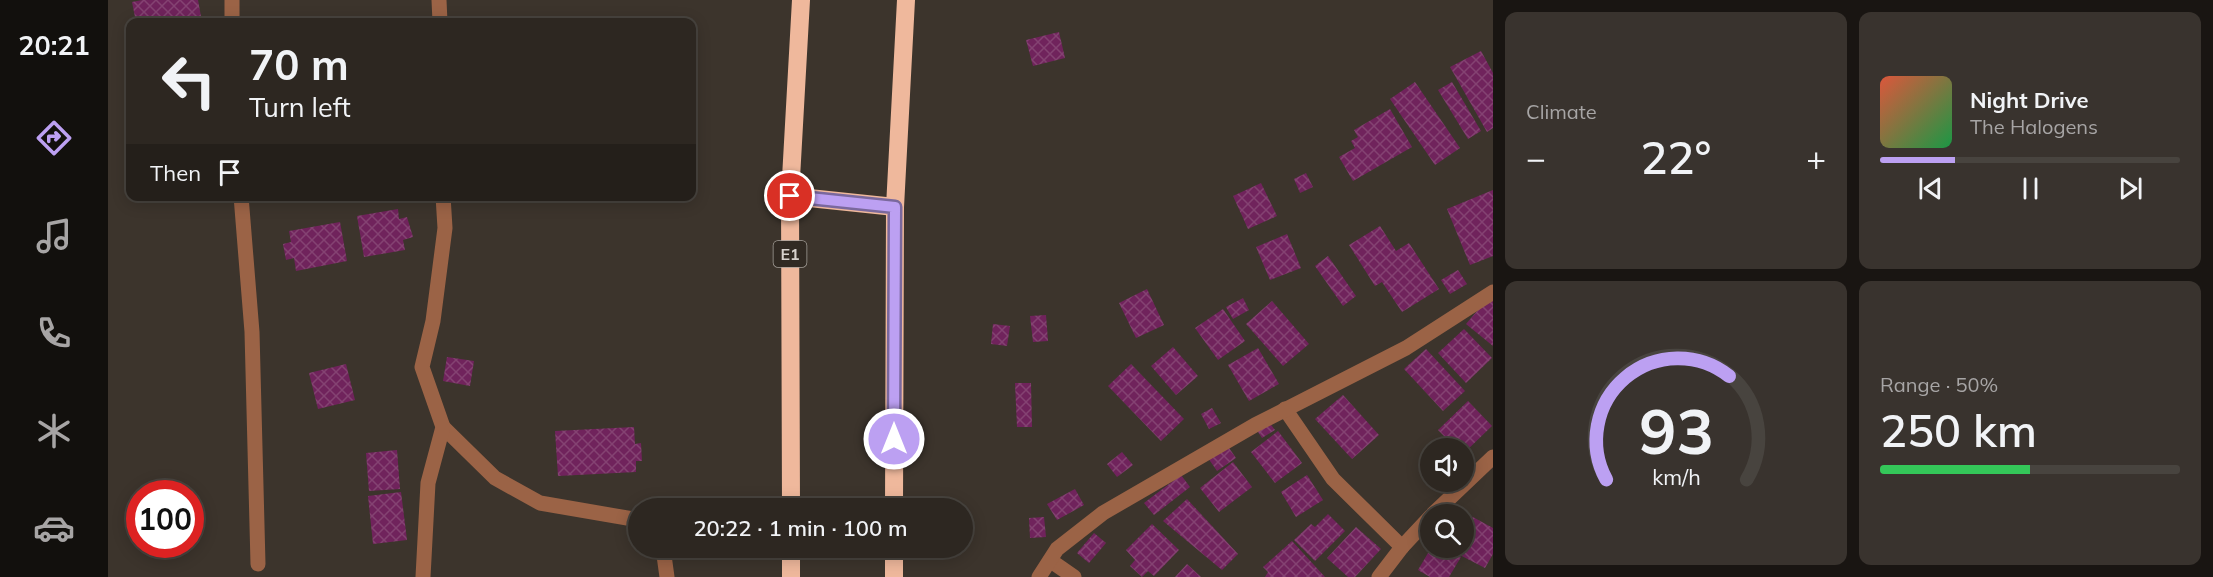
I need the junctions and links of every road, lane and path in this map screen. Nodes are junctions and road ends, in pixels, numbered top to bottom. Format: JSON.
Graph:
{"nodes":[{"id":1,"x":232,"y":0,"type":"edge"},
{"id":2,"x":439,"y":0,"type":"edge"},
{"id":3,"x":801,"y":0,"type":"edge"},
{"id":4,"x":906,"y":0,"type":"edge"},
{"id":5,"x":232,"y":18,"type":"edge"},
{"id":6,"x":440,"y":18,"type":"edge"},
{"id":7,"x":790,"y":196,"type":"junction"},
{"id":8,"x":241,"y":201,"type":"edge"},
{"id":9,"x":443,"y":201,"type":"edge"},
{"id":10,"x":895,"y":207,"type":"junction"},
{"id":11,"x":1493,"y":292,"type":"edge"},
{"id":12,"x":1285,"y":409,"type":"junction"},
{"id":13,"x":443,"y":427,"type":"junction"},
{"id":14,"x":1493,"y":457,"type":"edge"},
{"id":15,"x":791,"y":498,"type":"edge"},
{"id":16,"x":894,"y":498,"type":"edge"},
{"id":17,"x":1444,"y":504,"type":"edge"},
{"id":18,"x":628,"y":518,"type":"edge"},
{"id":19,"x":1420,"y":528,"type":"edge"},
{"id":20,"x":1402,"y":547,"type":"junction"},
{"id":21,"x":664,"y":558,"type":"edge"},
{"id":22,"x":791,"y":558,"type":"edge"},
{"id":23,"x":894,"y":558,"type":"edge"},
{"id":24,"x":1052,"y":561,"type":"junction"},
{"id":25,"x":258,"y":564,"type":"dead end"},
{"id":26,"x":423,"y":577,"type":"edge"},
{"id":27,"x":667,"y":577,"type":"edge"},
{"id":28,"x":790,"y":577,"type":"edge"},
{"id":29,"x":894,"y":577,"type":"edge"},
{"id":30,"x":1039,"y":577,"type":"edge"},
{"id":31,"x":1074,"y":577,"type":"edge"},
{"id":32,"x":1379,"y":577,"type":"edge"}],
"edges":[{"from":1,"to":5,"type":"street"},
{"from":2,"to":6,"type":"street"},
{"from":3,"to":7,"type":"highway","number":"E1"},
{"from":4,"to":10,"type":"highway"},
{"from":7,"to":10,"type":"highway"},
{"from":7,"to":15,"type":"highway","number":"E1"},
{"from":8,"to":25,"type":"street"},
{"from":9,"to":13,"type":"street"},
{"from":10,"to":16,"type":"highway"},
{"from":11,"to":12,"type":"street"},
{"from":12,"to":20,"type":"street"},
{"from":12,"to":24,"type":"street"},
{"from":13,"to":18,"type":"street"},
{"from":13,"to":26,"type":"street"},
{"from":14,"to":17,"type":"street"},
{"from":19,"to":20,"type":"street"},
{"from":20,"to":32,"type":"street"},
{"from":21,"to":27,"type":"street"},
{"from":22,"to":28,"type":"highway"},
{"from":23,"to":29,"type":"highway"},
{"from":24,"to":30,"type":"street"},
{"from":24,"to":31,"type":"street"}]}
